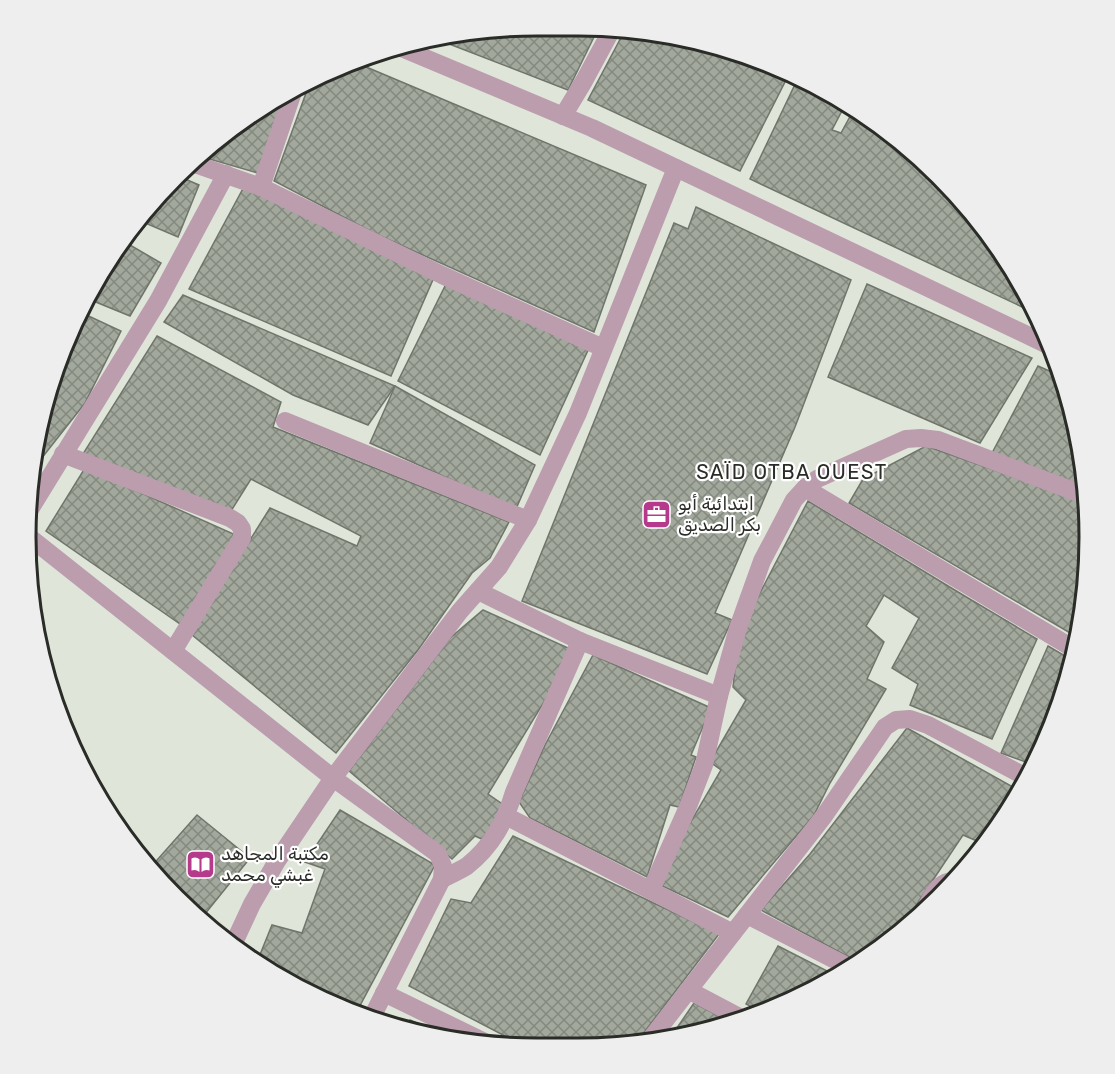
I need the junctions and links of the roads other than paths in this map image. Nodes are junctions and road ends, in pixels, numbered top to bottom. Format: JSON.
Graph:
{"nodes":[{"id":1,"x":608,"y":37,"type":"edge"},
{"id":2,"x":411,"y":52,"type":"edge"},
{"id":3,"x":290,"y":101,"type":"edge"},
{"id":4,"x":563,"y":116,"type":"junction"},
{"id":5,"x":201,"y":166,"type":"edge"},
{"id":6,"x":675,"y":168,"type":"junction"},
{"id":7,"x":226,"y":174,"type":"junction"},
{"id":8,"x":261,"y":187,"type":"junction"},
{"id":9,"x":1034,"y":330,"type":"edge"},
{"id":10,"x":603,"y":348,"type":"junction"},
{"id":11,"x":285,"y":422,"type":"dead end"},
{"id":12,"x":63,"y":454,"type":"junction"},
{"id":13,"x":805,"y":488,"type":"junction"},
{"id":14,"x":1077,"y":492,"type":"edge"},
{"id":15,"x":38,"y":494,"type":"edge"},
{"id":16,"x":528,"y":520,"type":"junction"},
{"id":17,"x":36,"y":542,"type":"edge"},
{"id":18,"x":478,"y":591,"type":"junction"},
{"id":19,"x":580,"y":641,"type":"junction"},
{"id":20,"x":1067,"y":645,"type":"edge"},
{"id":21,"x":173,"y":651,"type":"junction"},
{"id":22,"x":718,"y":696,"type":"junction"},
{"id":23,"x":1020,"y":773,"type":"edge"},
{"id":24,"x":333,"y":778,"type":"junction"},
{"id":25,"x":506,"y":816,"type":"junction"},
{"id":26,"x":442,"y":879,"type":"junction"},
{"id":27,"x":651,"y":890,"type":"junction"},
{"id":28,"x":747,"y":915,"type":"junction"},
{"id":29,"x":733,"y":933,"type":"junction"},
{"id":30,"x":236,"y":937,"type":"edge"},
{"id":31,"x":841,"y":963,"type":"edge"},
{"id":32,"x":688,"y":990,"type":"junction"},
{"id":33,"x":384,"y":993,"type":"junction"},
{"id":34,"x":375,"y":1011,"type":"edge"},
{"id":35,"x":732,"y":1013,"type":"edge"},
{"id":36,"x":656,"y":1032,"type":"edge"},
{"id":37,"x":466,"y":1033,"type":"edge"}],
"edges":[{"from":1,"to":4,"type":"street"},
{"from":2,"to":4,"type":"street"},
{"from":3,"to":8,"type":"street"},
{"from":4,"to":6,"type":"street"},
{"from":5,"to":7,"type":"street"},
{"from":6,"to":9,"type":"street"},
{"from":6,"to":10,"type":"street"},
{"from":7,"to":8,"type":"street"},
{"from":7,"to":12,"type":"street"},
{"from":8,"to":10,"type":"street"},
{"from":10,"to":16,"type":"street"},
{"from":11,"to":16,"type":"street"},
{"from":12,"to":15,"type":"street"},
{"from":12,"to":21,"type":"street"},
{"from":13,"to":14,"type":"street"},
{"from":13,"to":20,"type":"street"},
{"from":13,"to":22,"type":"street"},
{"from":16,"to":18,"type":"street"},
{"from":17,"to":21,"type":"street"},
{"from":18,"to":19,"type":"street"},
{"from":18,"to":24,"type":"street"},
{"from":19,"to":22,"type":"street"},
{"from":19,"to":25,"type":"street"},
{"from":21,"to":24,"type":"street"},
{"from":22,"to":27,"type":"street"},
{"from":23,"to":28,"type":"street"},
{"from":24,"to":26,"type":"street"},
{"from":24,"to":30,"type":"street"},
{"from":25,"to":26,"type":"street"},
{"from":25,"to":27,"type":"street"},
{"from":26,"to":33,"type":"street"},
{"from":27,"to":29,"type":"street"},
{"from":28,"to":29,"type":"street"},
{"from":28,"to":31,"type":"street"},
{"from":29,"to":32,"type":"street"},
{"from":32,"to":35,"type":"street"},
{"from":32,"to":36,"type":"street"},
{"from":33,"to":34,"type":"street"},
{"from":33,"to":37,"type":"street"}]}
